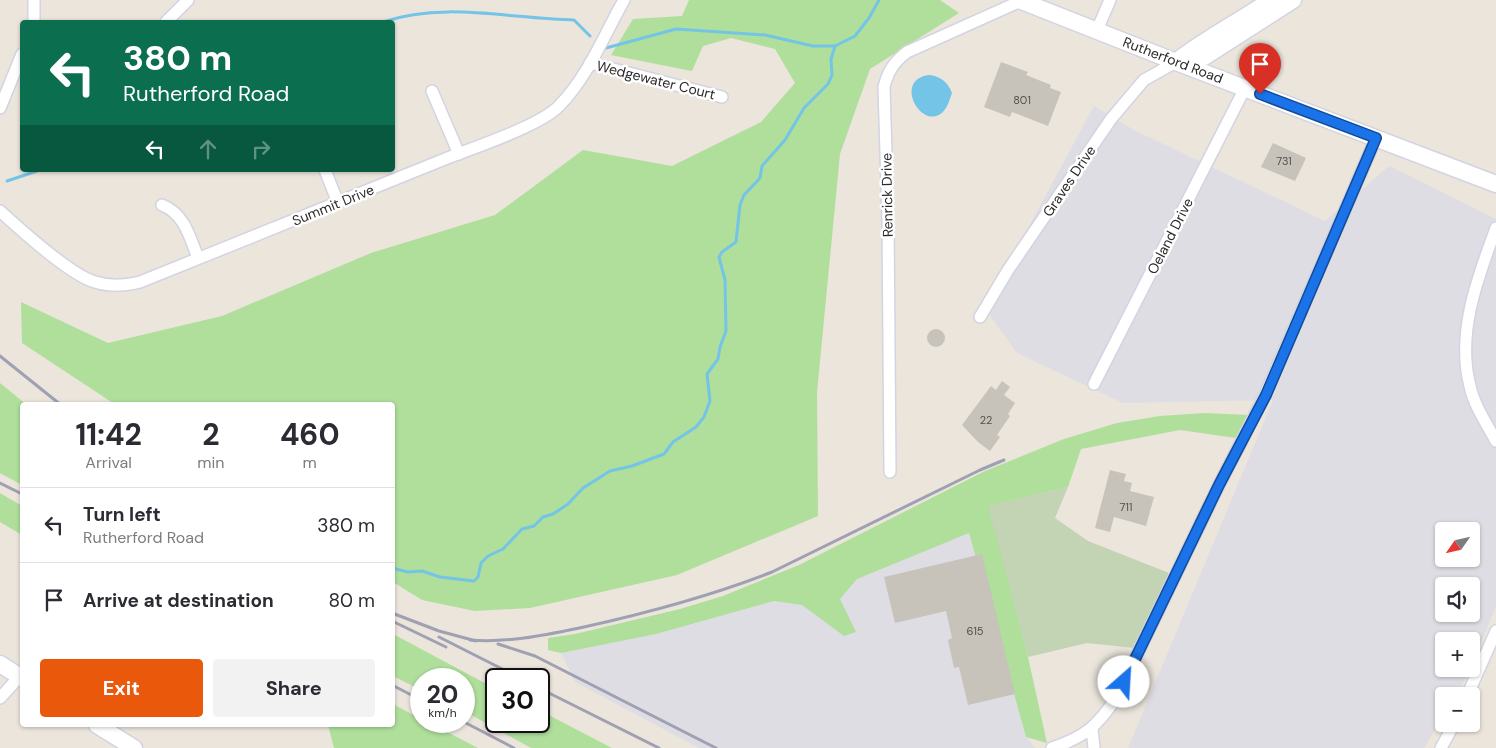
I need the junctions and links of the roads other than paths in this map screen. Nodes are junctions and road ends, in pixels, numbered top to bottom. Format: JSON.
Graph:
{"nodes":[{"id":1,"x":34,"y":0,"type":"edge"},
{"id":2,"x":188,"y":0,"type":"edge"},
{"id":3,"x":624,"y":0,"type":"edge"},
{"id":4,"x":1020,"y":0,"type":"edge"},
{"id":5,"x":1110,"y":0,"type":"edge"},
{"id":6,"x":1271,"y":0,"type":"edge"},
{"id":7,"x":1293,"y":0,"type":"edge"},
{"id":8,"x":34,"y":20,"type":"edge"},
{"id":9,"x":168,"y":20,"type":"edge"},
{"id":10,"x":1097,"y":30,"type":"junction"},
{"id":11,"x":20,"y":59,"type":"edge"},
{"id":12,"x":1176,"y":62,"type":"junction"},
{"id":13,"x":590,"y":63,"type":"junction"},
{"id":14,"x":1245,"y":88,"type":"junction"},
{"id":15,"x":432,"y":91,"type":"dead end"},
{"id":16,"x":722,"y":97,"type":"dead end"},
{"id":17,"x":0,"y":108,"type":"edge"},
{"id":18,"x":1376,"y":138,"type":"junction"},
{"id":19,"x":459,"y":154,"type":"junction"},
{"id":20,"x":326,"y":172,"type":"edge"},
{"id":21,"x":1496,"y":184,"type":"edge"},
{"id":22,"x":338,"y":202,"type":"junction"},
{"id":23,"x":162,"y":205,"type":"dead end"},
{"id":24,"x":0,"y":211,"type":"edge"},
{"id":25,"x":1496,"y":228,"type":"edge"},
{"id":26,"x":198,"y":258,"type":"junction"},
{"id":27,"x":980,"y":317,"type":"dead end"},
{"id":28,"x":1094,"y":384,"type":"dead end"},
{"id":29,"x":1496,"y":441,"type":"edge"},
{"id":30,"x":890,"y":472,"type":"dead end"},
{"id":31,"x":1496,"y":632,"type":"edge"},
{"id":32,"x":0,"y":664,"type":"edge"},
{"id":33,"x":20,"y":676,"type":"edge"},
{"id":34,"x":20,"y":678,"type":"edge"},
{"id":35,"x":1471,"y":687,"type":"edge"},
{"id":36,"x":0,"y":698,"type":"edge"},
{"id":37,"x":100,"y":727,"type":"edge"},
{"id":38,"x":1092,"y":729,"type":"junction"},
{"id":39,"x":1450,"y":732,"type":"edge"},
{"id":40,"x":134,"y":748,"type":"edge"},
{"id":41,"x":1052,"y":748,"type":"edge"},
{"id":42,"x":1094,"y":748,"type":"edge"},
{"id":43,"x":1441,"y":748,"type":"edge"}],
"edges":[{"from":1,"to":8,"type":"street"},
{"from":2,"to":9,"type":"street"},
{"from":3,"to":13,"type":"street","name":"Summit Drive"},
{"from":4,"to":10,"type":"street","name":"Rutherford Road"},
{"from":4,"to":30,"type":"street","name":"Renrick Drive"},
{"from":5,"to":10,"type":"street"},
{"from":6,"to":12,"type":"street"},
{"from":7,"to":12,"type":"street"},
{"from":10,"to":12,"type":"street","name":"Rutherford Road"},
{"from":11,"to":17,"type":"street"},
{"from":12,"to":14,"type":"street","name":"Rutherford Road"},
{"from":12,"to":27,"type":"street","name":"Graves Drive"},
{"from":13,"to":16,"type":"street","name":"Wedgewater Court"},
{"from":13,"to":19,"type":"street","name":"Summit Drive"},
{"from":14,"to":18,"type":"street","name":"Rutherford Road"},
{"from":14,"to":28,"type":"street","name":"Oeland Drive"},
{"from":15,"to":19,"type":"street"},
{"from":18,"to":21,"type":"street","name":"Rutherford Road"},
{"from":18,"to":38,"type":"street"},
{"from":19,"to":22,"type":"street","name":"Summit Drive"},
{"from":20,"to":22,"type":"street"},
{"from":22,"to":26,"type":"street","name":"Summit Drive"},
{"from":23,"to":26,"type":"street"},
{"from":24,"to":26,"type":"street","name":"Summit Drive"},
{"from":25,"to":29,"type":"street"},
{"from":31,"to":35,"type":"street"},
{"from":32,"to":33,"type":"street"},
{"from":34,"to":36,"type":"street"},
{"from":37,"to":40,"type":"street"},
{"from":38,"to":41,"type":"street"},
{"from":38,"to":42,"type":"street"},
{"from":39,"to":43,"type":"street"}]}
